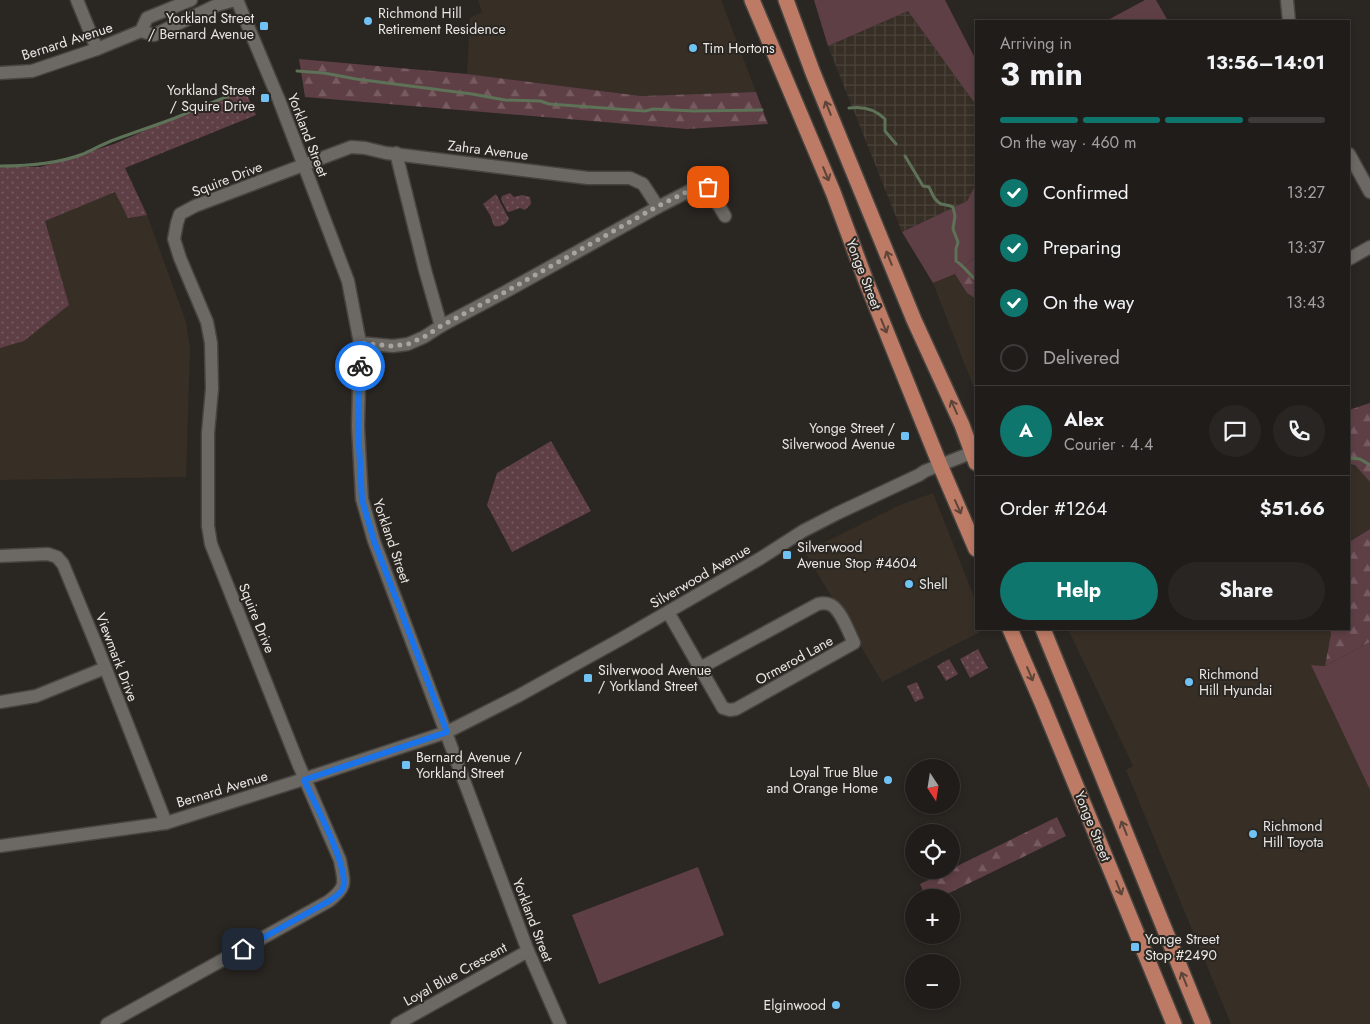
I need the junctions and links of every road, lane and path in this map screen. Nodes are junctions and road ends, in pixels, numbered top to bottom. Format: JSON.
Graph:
{"nodes":[{"id":1,"x":77,"y":0,"type":"edge"},
{"id":2,"x":191,"y":0,"type":"edge"},
{"id":3,"x":236,"y":0,"type":"edge"},
{"id":4,"x":752,"y":0,"type":"edge"},
{"id":5,"x":786,"y":0,"type":"edge"},
{"id":6,"x":1287,"y":0,"type":"edge"},
{"id":7,"x":1289,"y":20,"type":"edge"},
{"id":8,"x":141,"y":31,"type":"junction"},
{"id":9,"x":97,"y":49,"type":"junction"},
{"id":10,"x":0,"y":73,"type":"edge"},
{"id":11,"x":396,"y":153,"type":"junction"},
{"id":12,"x":1350,"y":156,"type":"edge"},
{"id":13,"x":304,"y":165,"type":"junction"},
{"id":14,"x":1370,"y":192,"type":"edge"},
{"id":15,"x":658,"y":206,"type":"junction"},
{"id":16,"x":725,"y":216,"type":"dead end"},
{"id":17,"x":1370,"y":247,"type":"edge"},
{"id":18,"x":1350,"y":258,"type":"edge"},
{"id":19,"x":441,"y":326,"type":"junction"},
{"id":20,"x":360,"y":343,"type":"junction"},
{"id":21,"x":975,"y":456,"type":"edge"},
{"id":22,"x":940,"y":465,"type":"junction"},
{"id":23,"x":975,"y":547,"type":"edge"},
{"id":24,"x":0,"y":556,"type":"edge"},
{"id":25,"x":668,"y":612,"type":"junction"},
{"id":26,"x":1010,"y":630,"type":"edge"},
{"id":27,"x":1043,"y":630,"type":"edge"},
{"id":28,"x":105,"y":668,"type":"junction"},
{"id":29,"x":700,"y":668,"type":"junction"},
{"id":30,"x":0,"y":702,"type":"edge"},
{"id":31,"x":447,"y":732,"type":"junction"},
{"id":32,"x":304,"y":780,"type":"junction"},
{"id":33,"x":166,"y":823,"type":"junction"},
{"id":34,"x":0,"y":846,"type":"edge"},
{"id":35,"x":528,"y":951,"type":"junction"},
{"id":36,"x":107,"y":1024,"type":"edge"},
{"id":37,"x":397,"y":1024,"type":"edge"},
{"id":38,"x":560,"y":1024,"type":"edge"},
{"id":39,"x":1174,"y":1024,"type":"edge"},
{"id":40,"x":1203,"y":1024,"type":"edge"}],
"edges":[{"from":1,"to":9,"type":"street"},
{"from":2,"to":8,"type":"street","name":"Bernard Avenue"},
{"from":3,"to":8,"type":"street","name":"Bernard Avenue"},
{"from":3,"to":13,"type":"street","name":"Yorkland Street"},
{"from":4,"to":22,"type":"main road","name":"Yonge Street","one_way":true},
{"from":21,"to":5,"type":"main road","name":"Yonge Street","one_way":true},
{"from":6,"to":7,"type":"street"},
{"from":8,"to":9,"type":"street","name":"Bernard Avenue"},
{"from":9,"to":10,"type":"street","name":"Bernard Avenue"},
{"from":11,"to":13,"type":"street","name":"Zahra Avenue"},
{"from":11,"to":15,"type":"street","name":"Zahra Avenue"},
{"from":11,"to":19,"type":"street"},
{"from":12,"to":14,"type":"street"},
{"from":13,"to":20,"type":"street","name":"Yorkland Street"},
{"from":13,"to":32,"type":"street","name":"Squire Drive"},
{"from":15,"to":16,"type":"street"},
{"from":15,"to":19,"type":"street"},
{"from":17,"to":18,"type":"street"},
{"from":19,"to":20,"type":"street"},
{"from":20,"to":31,"type":"street","name":"Yorkland Street"},
{"from":21,"to":22,"type":"street","name":"Silverwood Avenue"},
{"from":22,"to":23,"type":"main road","name":"Yonge Street","one_way":true},
{"from":22,"to":25,"type":"street","name":"Silverwood Avenue"},
{"from":24,"to":28,"type":"street","name":"Viewmark Drive"},
{"from":25,"to":29,"type":"street","name":"Ormerod Lane"},
{"from":25,"to":31,"type":"street","name":"Silverwood Avenue"},
{"from":26,"to":39,"type":"main road","name":"Yonge Street","one_way":true},
{"from":40,"to":27,"type":"main road","name":"Yonge Street","one_way":true},
{"from":28,"to":30,"type":"street"},
{"from":28,"to":33,"type":"street","name":"Viewmark Drive"},
{"from":29,"to":29,"type":"street","name":"Ormerod Lane"},
{"from":31,"to":32,"type":"street","name":"Bernard Avenue"},
{"from":31,"to":35,"type":"street","name":"Yorkland Street"},
{"from":32,"to":33,"type":"street","name":"Bernard Avenue"},
{"from":32,"to":36,"type":"street","name":"Squire Drive"},
{"from":33,"to":34,"type":"street","name":"Bernard Avenue"},
{"from":35,"to":37,"type":"street","name":"Loyal Blue Crescent"},
{"from":35,"to":38,"type":"street","name":"Yorkland Street"}]}
